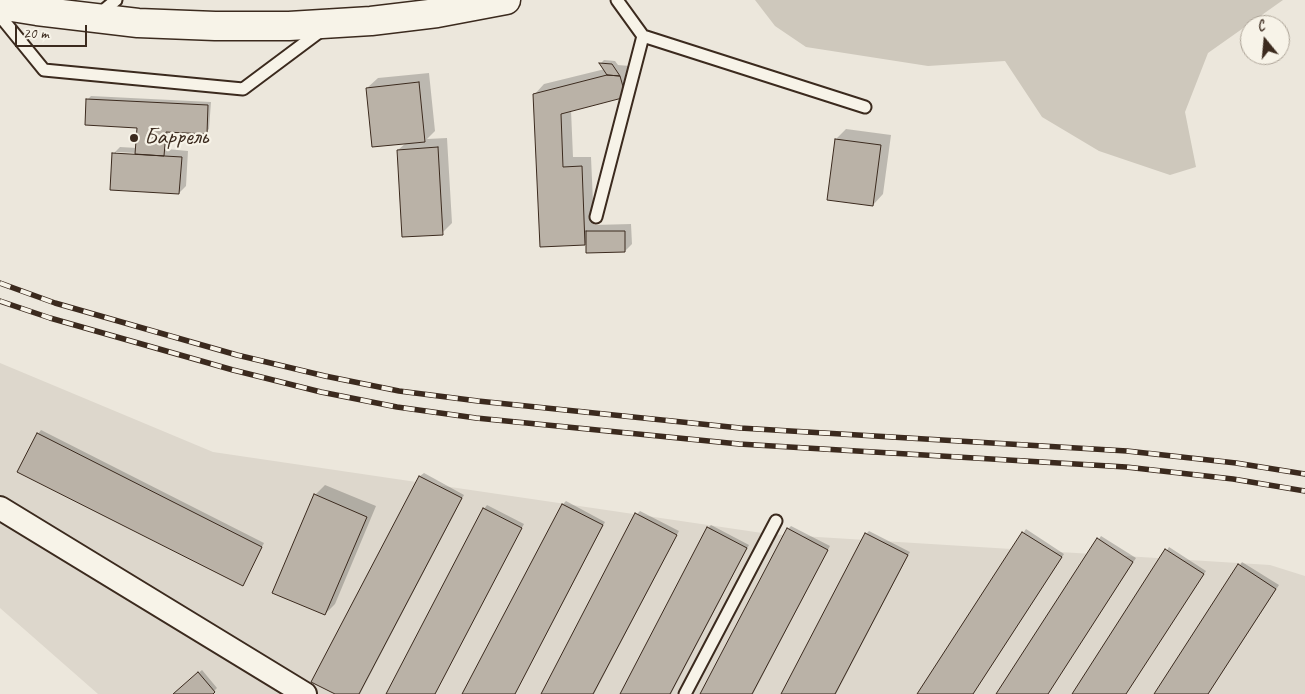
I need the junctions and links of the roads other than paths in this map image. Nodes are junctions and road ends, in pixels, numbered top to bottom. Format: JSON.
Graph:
{"nodes":[{"id":1,"x":116,"y":0,"type":"edge"},
{"id":2,"x":617,"y":0,"type":"edge"},
{"id":3,"x":488,"y":1,"type":"edge"},
{"id":4,"x":0,"y":5,"type":"edge"},
{"id":5,"x":0,"y":16,"type":"edge"},
{"id":6,"x":94,"y":18,"type":"junction"},
{"id":7,"x":329,"y":24,"type":"junction"},
{"id":8,"x":643,"y":36,"type":"junction"},
{"id":9,"x":866,"y":107,"type":"dead end"},
{"id":10,"x":596,"y":217,"type":"dead end"},
{"id":11,"x":0,"y":508,"type":"edge"},
{"id":12,"x":776,"y":522,"type":"dead end"},
{"id":13,"x":305,"y":694,"type":"edge"},
{"id":14,"x":685,"y":694,"type":"edge"}],
"edges":[{"from":1,"to":6,"type":"lane"},
{"from":2,"to":8,"type":"lane"},
{"from":3,"to":7,"type":"highway"},
{"from":4,"to":6,"type":"highway"},
{"from":5,"to":7,"type":"lane"},
{"from":6,"to":7,"type":"highway"},
{"from":8,"to":9,"type":"lane"},
{"from":8,"to":10,"type":"lane"},
{"from":11,"to":13,"type":"street"},
{"from":12,"to":14,"type":"lane"}]}
